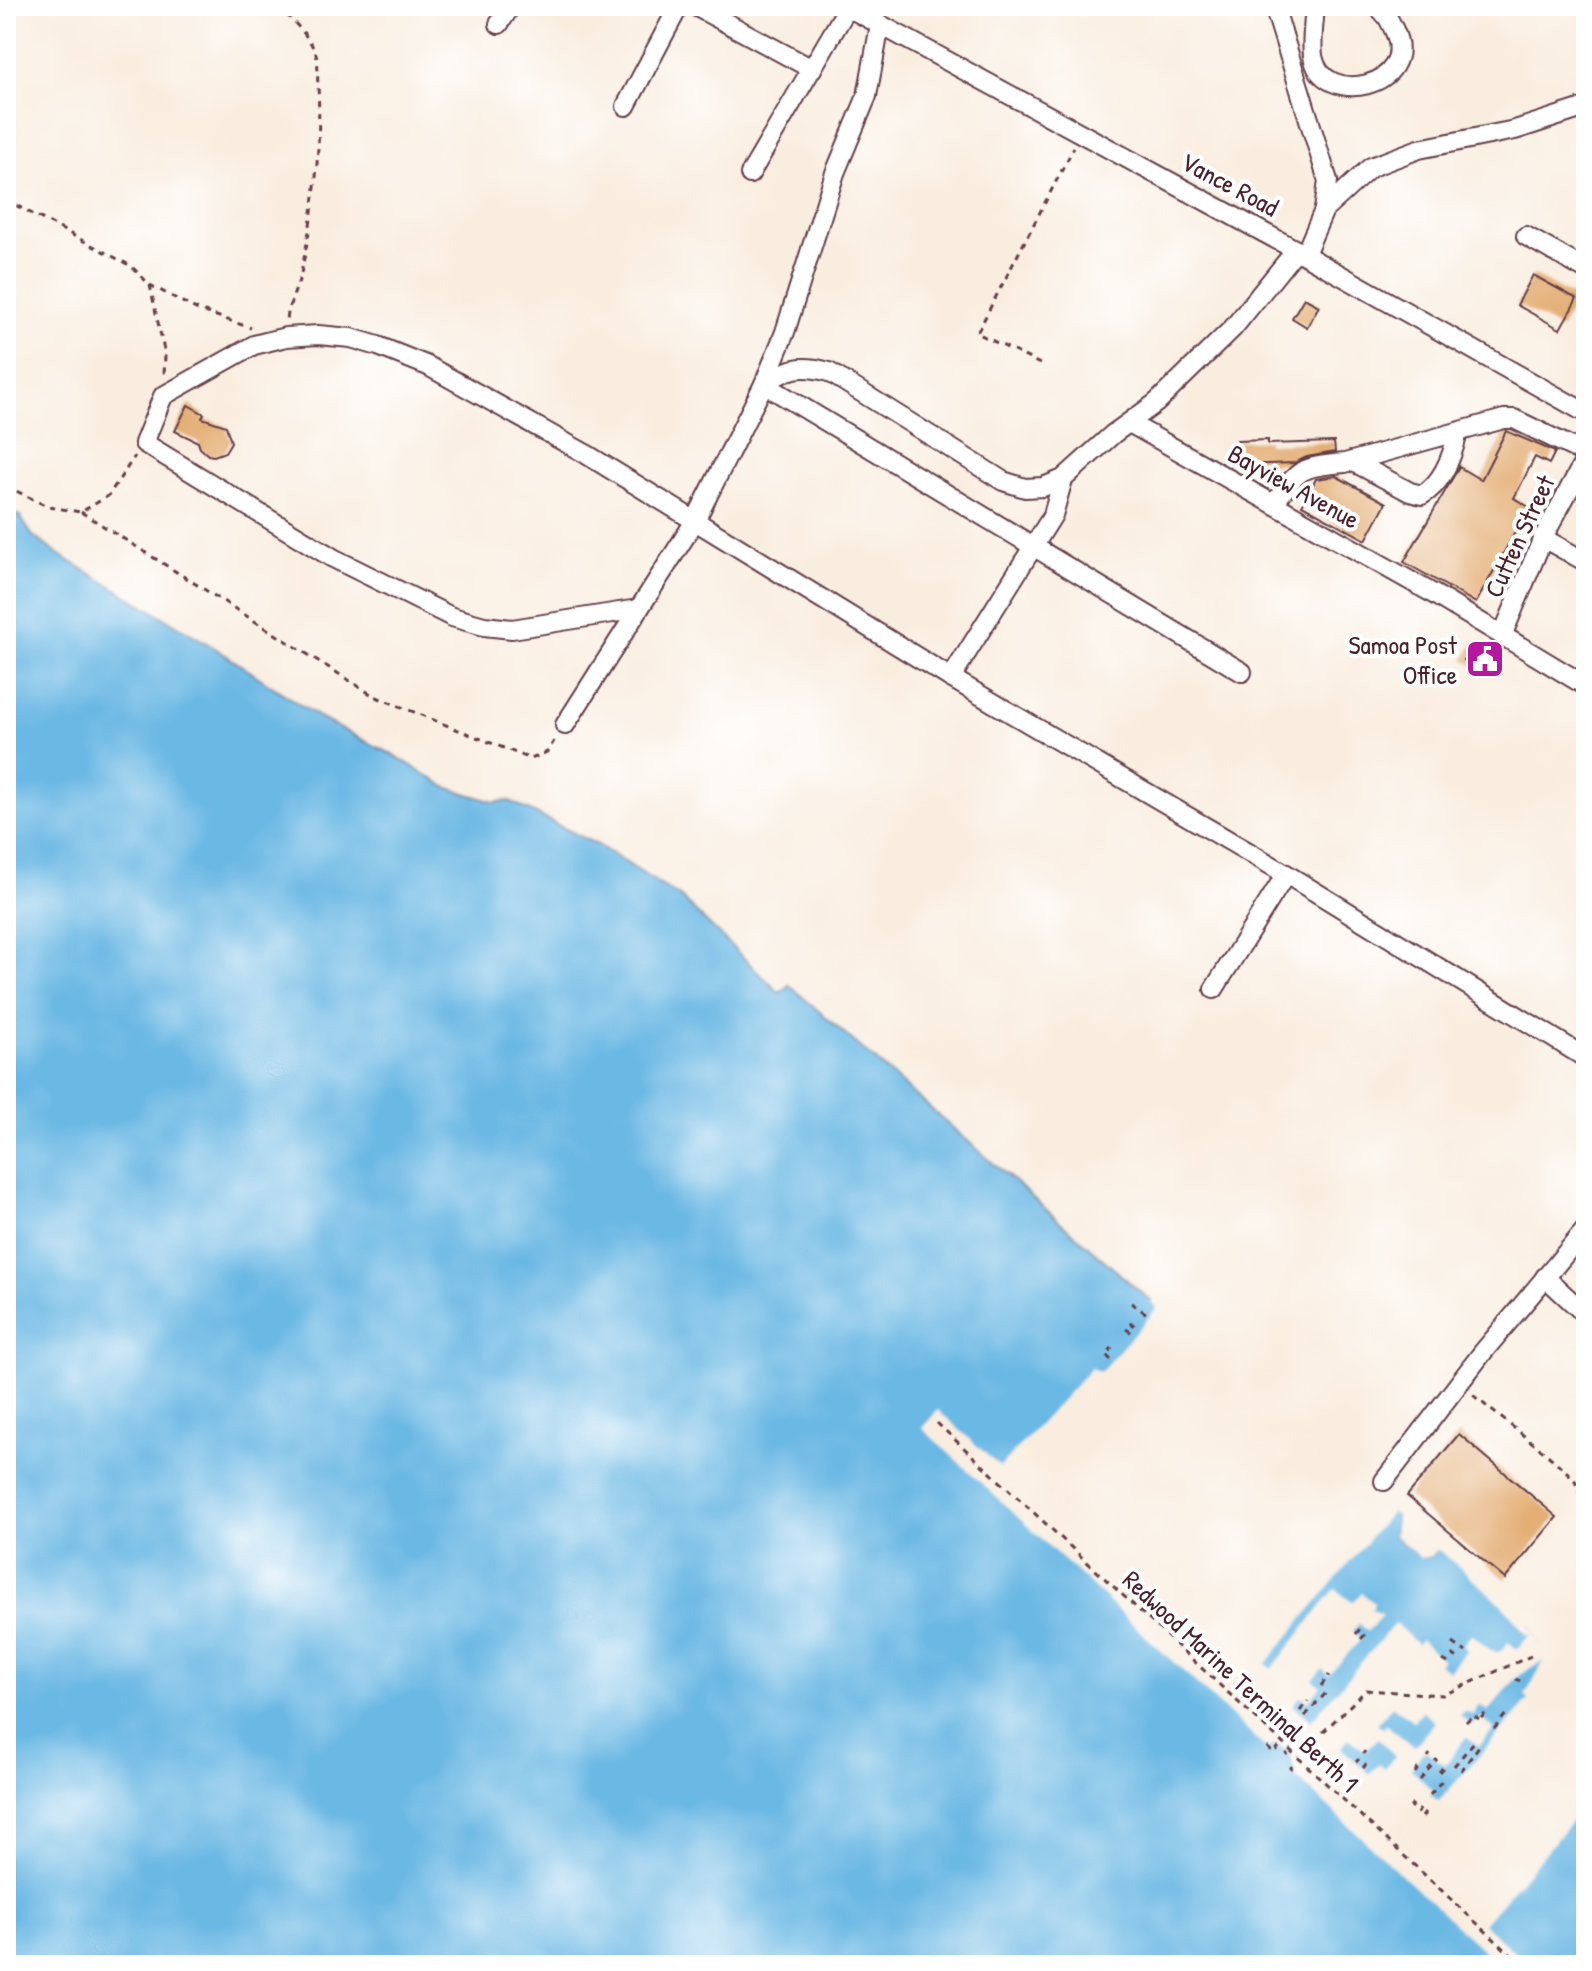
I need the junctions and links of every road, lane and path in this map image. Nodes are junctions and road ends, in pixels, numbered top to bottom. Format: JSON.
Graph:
{"nodes":[{"id":1,"x":278,"y":6,"type":"edge"},
{"id":2,"x":511,"y":6,"type":"edge"},
{"id":3,"x":679,"y":6,"type":"edge"},
{"id":4,"x":695,"y":6,"type":"edge"},
{"id":5,"x":1274,"y":6,"type":"edge"},
{"id":6,"x":1315,"y":6,"type":"edge"},
{"id":7,"x":1376,"y":6,"type":"edge"},
{"id":8,"x":847,"y":7,"type":"edge"},
{"id":9,"x":499,"y":24,"type":"dead end"},
{"id":10,"x":880,"y":25,"type":"junction"},
{"id":11,"x":812,"y":69,"type":"junction"},
{"id":12,"x":626,"y":106,"type":"dead end"},
{"id":13,"x":1586,"y":107,"type":"edge"},
{"id":14,"x":1081,"y":133,"type":"junction"},
{"id":15,"x":750,"y":174,"type":"dead end"},
{"id":16,"x":6,"y":200,"type":"edge"},
{"id":17,"x":1324,"y":210,"type":"junction"},
{"id":18,"x":1526,"y":236,"type":"dead end"},
{"id":19,"x":1301,"y":252,"type":"junction"},
{"id":20,"x":1586,"y":270,"type":"edge"},
{"id":21,"x":150,"y":285,"type":"junction"},
{"id":22,"x":257,"y":329,"type":"dead end"},
{"id":23,"x":286,"y":337,"type":"junction"},
{"id":24,"x":1040,"y":364,"type":"dead end"},
{"id":25,"x":764,"y":384,"type":"junction"},
{"id":26,"x":163,"y":396,"type":"junction"},
{"id":27,"x":1586,"y":413,"type":"edge"},
{"id":28,"x":1131,"y":424,"type":"junction"},
{"id":29,"x":1458,"y":432,"type":"junction"},
{"id":30,"x":144,"y":443,"type":"junction"},
{"id":31,"x":1586,"y":456,"type":"edge"},
{"id":32,"x":1352,"y":461,"type":"junction"},
{"id":33,"x":1063,"y":479,"type":"junction"},
{"id":34,"x":6,"y":486,"type":"edge"},
{"id":35,"x":1274,"y":504,"type":"junction"},
{"id":36,"x":81,"y":512,"type":"junction"},
{"id":37,"x":695,"y":521,"type":"junction"},
{"id":38,"x":1543,"y":538,"type":"junction"},
{"id":39,"x":1034,"y":548,"type":"junction"},
{"id":40,"x":1586,"y":562,"type":"edge"},
{"id":41,"x":638,"y":609,"type":"junction"},
{"id":42,"x":1502,"y":636,"type":"junction"},
{"id":43,"x":1242,"y":672,"type":"dead end"},
{"id":44,"x":951,"y":678,"type":"junction"},
{"id":45,"x":1586,"y":686,"type":"edge"},
{"id":46,"x":565,"y":725,"type":"joint"},
{"id":47,"x":1286,"y":874,"type":"junction"},
{"id":48,"x":1214,"y":989,"type":"dead end"},
{"id":49,"x":1584,"y":1059,"type":"edge"},
{"id":50,"x":1586,"y":1229,"type":"edge"},
{"id":51,"x":1545,"y":1277,"type":"junction"},
{"id":52,"x":1131,"y":1303,"type":"dead end"},
{"id":53,"x":1586,"y":1315,"type":"edge"},
{"id":54,"x":1150,"y":1316,"type":"dead end"},
{"id":55,"x":1130,"y":1322,"type":"dead end"},
{"id":56,"x":1126,"y":1329,"type":"dead end"},
{"id":57,"x":1138,"y":1329,"type":"dead end"},
{"id":58,"x":1134,"y":1334,"type":"dead end"},
{"id":59,"x":1112,"y":1348,"type":"dead end"},
{"id":60,"x":1111,"y":1360,"type":"dead end"},
{"id":61,"x":1459,"y":1383,"type":"junction"},
{"id":62,"x":937,"y":1423,"type":"dead end"},
{"id":63,"x":1384,"y":1481,"type":"dead end"},
{"id":64,"x":1586,"y":1557,"type":"edge"},
{"id":65,"x":1362,"y":1626,"type":"dead end"},
{"id":66,"x":1368,"y":1631,"type":"dead end"},
{"id":67,"x":1356,"y":1634,"type":"dead end"},
{"id":68,"x":1361,"y":1639,"type":"dead end"},
{"id":69,"x":1453,"y":1643,"type":"dead end"},
{"id":70,"x":1466,"y":1652,"type":"dead end"},
{"id":71,"x":1452,"y":1654,"type":"dead end"},
{"id":72,"x":1531,"y":1656,"type":"dead end"},
{"id":73,"x":1459,"y":1659,"type":"dead end"},
{"id":74,"x":1443,"y":1660,"type":"dead end"},
{"id":75,"x":1453,"y":1666,"type":"dead end"},
{"id":76,"x":1329,"y":1675,"type":"dead end"},
{"id":77,"x":1321,"y":1686,"type":"dead end"},
{"id":78,"x":1326,"y":1693,"type":"dead end"},
{"id":79,"x":1308,"y":1701,"type":"dead end"},
{"id":80,"x":1300,"y":1711,"type":"dead end"},
{"id":81,"x":1488,"y":1711,"type":"dead end"},
{"id":82,"x":1506,"y":1714,"type":"dead end"},
{"id":83,"x":1305,"y":1716,"type":"dead end"},
{"id":84,"x":1466,"y":1722,"type":"dead end"},
{"id":85,"x":1494,"y":1729,"type":"dead end"},
{"id":86,"x":1323,"y":1732,"type":"dead end"},
{"id":87,"x":1474,"y":1742,"type":"dead end"},
{"id":88,"x":1479,"y":1746,"type":"dead end"},
{"id":89,"x":1267,"y":1747,"type":"dead end"},
{"id":90,"x":1279,"y":1747,"type":"dead end"},
{"id":91,"x":1467,"y":1751,"type":"junction"},
{"id":92,"x":1463,"y":1755,"type":"junction"},
{"id":93,"x":1437,"y":1759,"type":"dead end"},
{"id":94,"x":1421,"y":1764,"type":"dead end"},
{"id":95,"x":1445,"y":1765,"type":"dead end"},
{"id":96,"x":1454,"y":1766,"type":"dead end"},
{"id":97,"x":1461,"y":1771,"type":"dead end"},
{"id":98,"x":1439,"y":1772,"type":"dead end"},
{"id":99,"x":1415,"y":1773,"type":"dead end"},
{"id":100,"x":1444,"y":1778,"type":"dead end"},
{"id":101,"x":1420,"y":1780,"type":"dead end"},
{"id":102,"x":1430,"y":1795,"type":"dead end"},
{"id":103,"x":1522,"y":1965,"type":"edge"}],
"edges":[{"from":1,"to":23,"type":"path"},
{"from":2,"to":9,"type":"street"},
{"from":3,"to":12,"type":"street"},
{"from":4,"to":11,"type":"street"},
{"from":5,"to":17,"type":"street"},
{"from":6,"to":7,"type":"street"},
{"from":8,"to":10,"type":"street","name":"Vance Road"},
{"from":8,"to":11,"type":"street"},
{"from":10,"to":14,"type":"street","name":"Vance Road"},
{"from":10,"to":25,"type":"street"},
{"from":11,"to":15,"type":"street"},
{"from":13,"to":17,"type":"street"},
{"from":14,"to":19,"type":"street","name":"Vance Road"},
{"from":14,"to":24,"type":"path"},
{"from":16,"to":21,"type":"path"},
{"from":17,"to":19,"type":"street"},
{"from":18,"to":20,"type":"street"},
{"from":19,"to":27,"type":"street","name":"Vance Road"},
{"from":19,"to":28,"type":"street"},
{"from":21,"to":22,"type":"path"},
{"from":21,"to":26,"type":"path"},
{"from":23,"to":26,"type":"street"},
{"from":23,"to":37,"type":"street"},
{"from":25,"to":33,"type":"street"},
{"from":25,"to":37,"type":"street"},
{"from":25,"to":39,"type":"street"},
{"from":26,"to":30,"type":"street"},
{"from":28,"to":33,"type":"street"},
{"from":28,"to":35,"type":"street","name":"Bayview Avenue"},
{"from":29,"to":31,"type":"street"},
{"from":29,"to":32,"type":"street"},
{"from":29,"to":32,"type":"street"},
{"from":30,"to":36,"type":"path"},
{"from":30,"to":41,"type":"street"},
{"from":31,"to":38,"type":"street","name":"Cutten Street"},
{"from":32,"to":35,"type":"street"},
{"from":33,"to":39,"type":"street"},
{"from":34,"to":36,"type":"path"},
{"from":35,"to":42,"type":"street","name":"Bayview Avenue"},
{"from":36,"to":46,"type":"path"},
{"from":37,"to":41,"type":"street"},
{"from":37,"to":44,"type":"street"},
{"from":38,"to":40,"type":"street"},
{"from":38,"to":42,"type":"street","name":"Cutten Street"},
{"from":39,"to":43,"type":"street"},
{"from":39,"to":44,"type":"street"},
{"from":41,"to":46,"type":"street"},
{"from":42,"to":45,"type":"street","name":"Bayview Avenue"},
{"from":44,"to":47,"type":"street"},
{"from":47,"to":48,"type":"street"},
{"from":47,"to":49,"type":"street"},
{"from":50,"to":51,"type":"street"},
{"from":51,"to":53,"type":"street"},
{"from":51,"to":61,"type":"street"},
{"from":52,"to":54,"type":"path"},
{"from":55,"to":57,"type":"path"},
{"from":56,"to":58,"type":"path"},
{"from":59,"to":60,"type":"path"},
{"from":61,"to":63,"type":"street"},
{"from":61,"to":64,"type":"path"},
{"from":62,"to":103,"type":"path","name":"Redwood Marine Terminal Berth 1"},
{"from":65,"to":67,"type":"path"},
{"from":66,"to":68,"type":"path"},
{"from":69,"to":70,"type":"path"},
{"from":71,"to":73,"type":"path"},
{"from":72,"to":86,"type":"path"},
{"from":74,"to":75,"type":"path"},
{"from":76,"to":77,"type":"path"},
{"from":78,"to":83,"type":"path"},
{"from":79,"to":80,"type":"path"},
{"from":81,"to":84,"type":"path"},
{"from":82,"to":85,"type":"path"},
{"from":87,"to":91,"type":"path"},
{"from":88,"to":97,"type":"path"},
{"from":89,"to":90,"type":"path"},
{"from":91,"to":92,"type":"path"},
{"from":91,"to":92,"type":"path"},
{"from":92,"to":96,"type":"path"},
{"from":93,"to":101,"type":"path"},
{"from":94,"to":99,"type":"path"},
{"from":95,"to":98,"type":"path"},
{"from":100,"to":102,"type":"path"}]}
